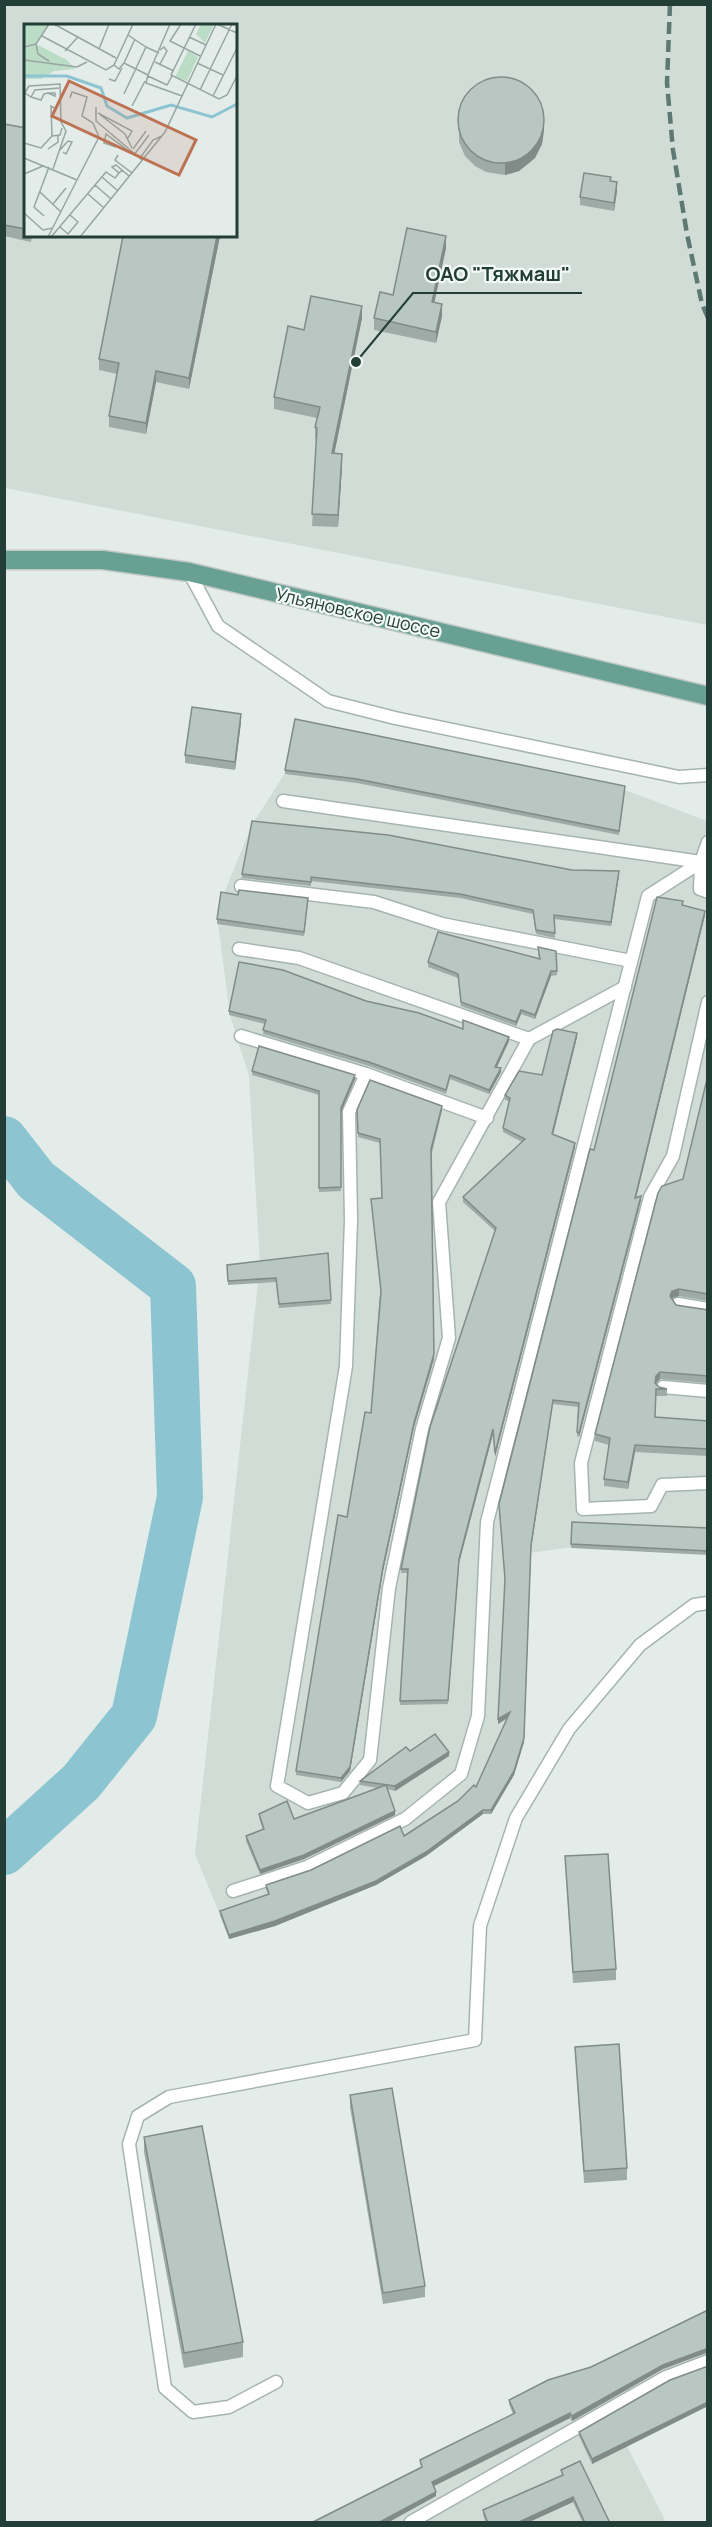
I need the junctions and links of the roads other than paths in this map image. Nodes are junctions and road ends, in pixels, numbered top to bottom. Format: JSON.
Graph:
{"nodes":[{"id":1,"x":4,"y":560,"type":"edge"},
{"id":2,"x":189,"y":572,"type":"junction"},
{"id":3,"x":708,"y":696,"type":"edge"},
{"id":4,"x":708,"y":775,"type":"edge"},
{"id":5,"x":282,"y":801,"type":"dead end"},
{"id":6,"x":708,"y":842,"type":"edge"},
{"id":7,"x":701,"y":862,"type":"junction"},
{"id":8,"x":241,"y":886,"type":"dead end"},
{"id":9,"x":708,"y":891,"type":"edge"},
{"id":10,"x":239,"y":949,"type":"dead end"},
{"id":11,"x":631,"y":961,"type":"junction"},
{"id":12,"x":625,"y":987,"type":"junction"},
{"id":13,"x":708,"y":1002,"type":"edge"},
{"id":14,"x":241,"y":1036,"type":"dead end"},
{"id":15,"x":529,"y":1039,"type":"junction"},
{"id":16,"x":366,"y":1074,"type":"junction"},
{"id":17,"x":487,"y":1118,"type":"junction"},
{"id":18,"x":678,"y":1304,"type":"edge"},
{"id":19,"x":708,"y":1309,"type":"edge"},
{"id":20,"x":663,"y":1387,"type":"edge"},
{"id":21,"x":708,"y":1391,"type":"edge"},
{"id":22,"x":708,"y":1483,"type":"edge"},
{"id":23,"x":708,"y":1603,"type":"edge"},
{"id":24,"x":233,"y":1892,"type":"dead end"},
{"id":25,"x":708,"y":2361,"type":"edge"},
{"id":26,"x":276,"y":2382,"type":"dead end"},
{"id":27,"x":411,"y":2523,"type":"edge"}],
"edges":[{"from":1,"to":2,"type":"main road","name":"Ульяновское шоссе"},
{"from":2,"to":3,"type":"main road","name":"Ульяновское шоссе"},
{"from":2,"to":4,"type":"lane"},
{"from":5,"to":7,"type":"lane"},
{"from":6,"to":7,"type":"lane"},
{"from":7,"to":9,"type":"lane"},
{"from":7,"to":11,"type":"lane"},
{"from":8,"to":11,"type":"lane"},
{"from":10,"to":15,"type":"lane"},
{"from":11,"to":12,"type":"lane"},
{"from":12,"to":15,"type":"lane"},
{"from":12,"to":24,"type":"lane"},
{"from":13,"to":22,"type":"lane"},
{"from":14,"to":16,"type":"lane"},
{"from":15,"to":17,"type":"lane"},
{"from":16,"to":17,"type":"lane"},
{"from":16,"to":17,"type":"lane"},
{"from":18,"to":19,"type":"lane"},
{"from":20,"to":21,"type":"lane"},
{"from":23,"to":26,"type":"lane"},
{"from":25,"to":27,"type":"lane"}]}
